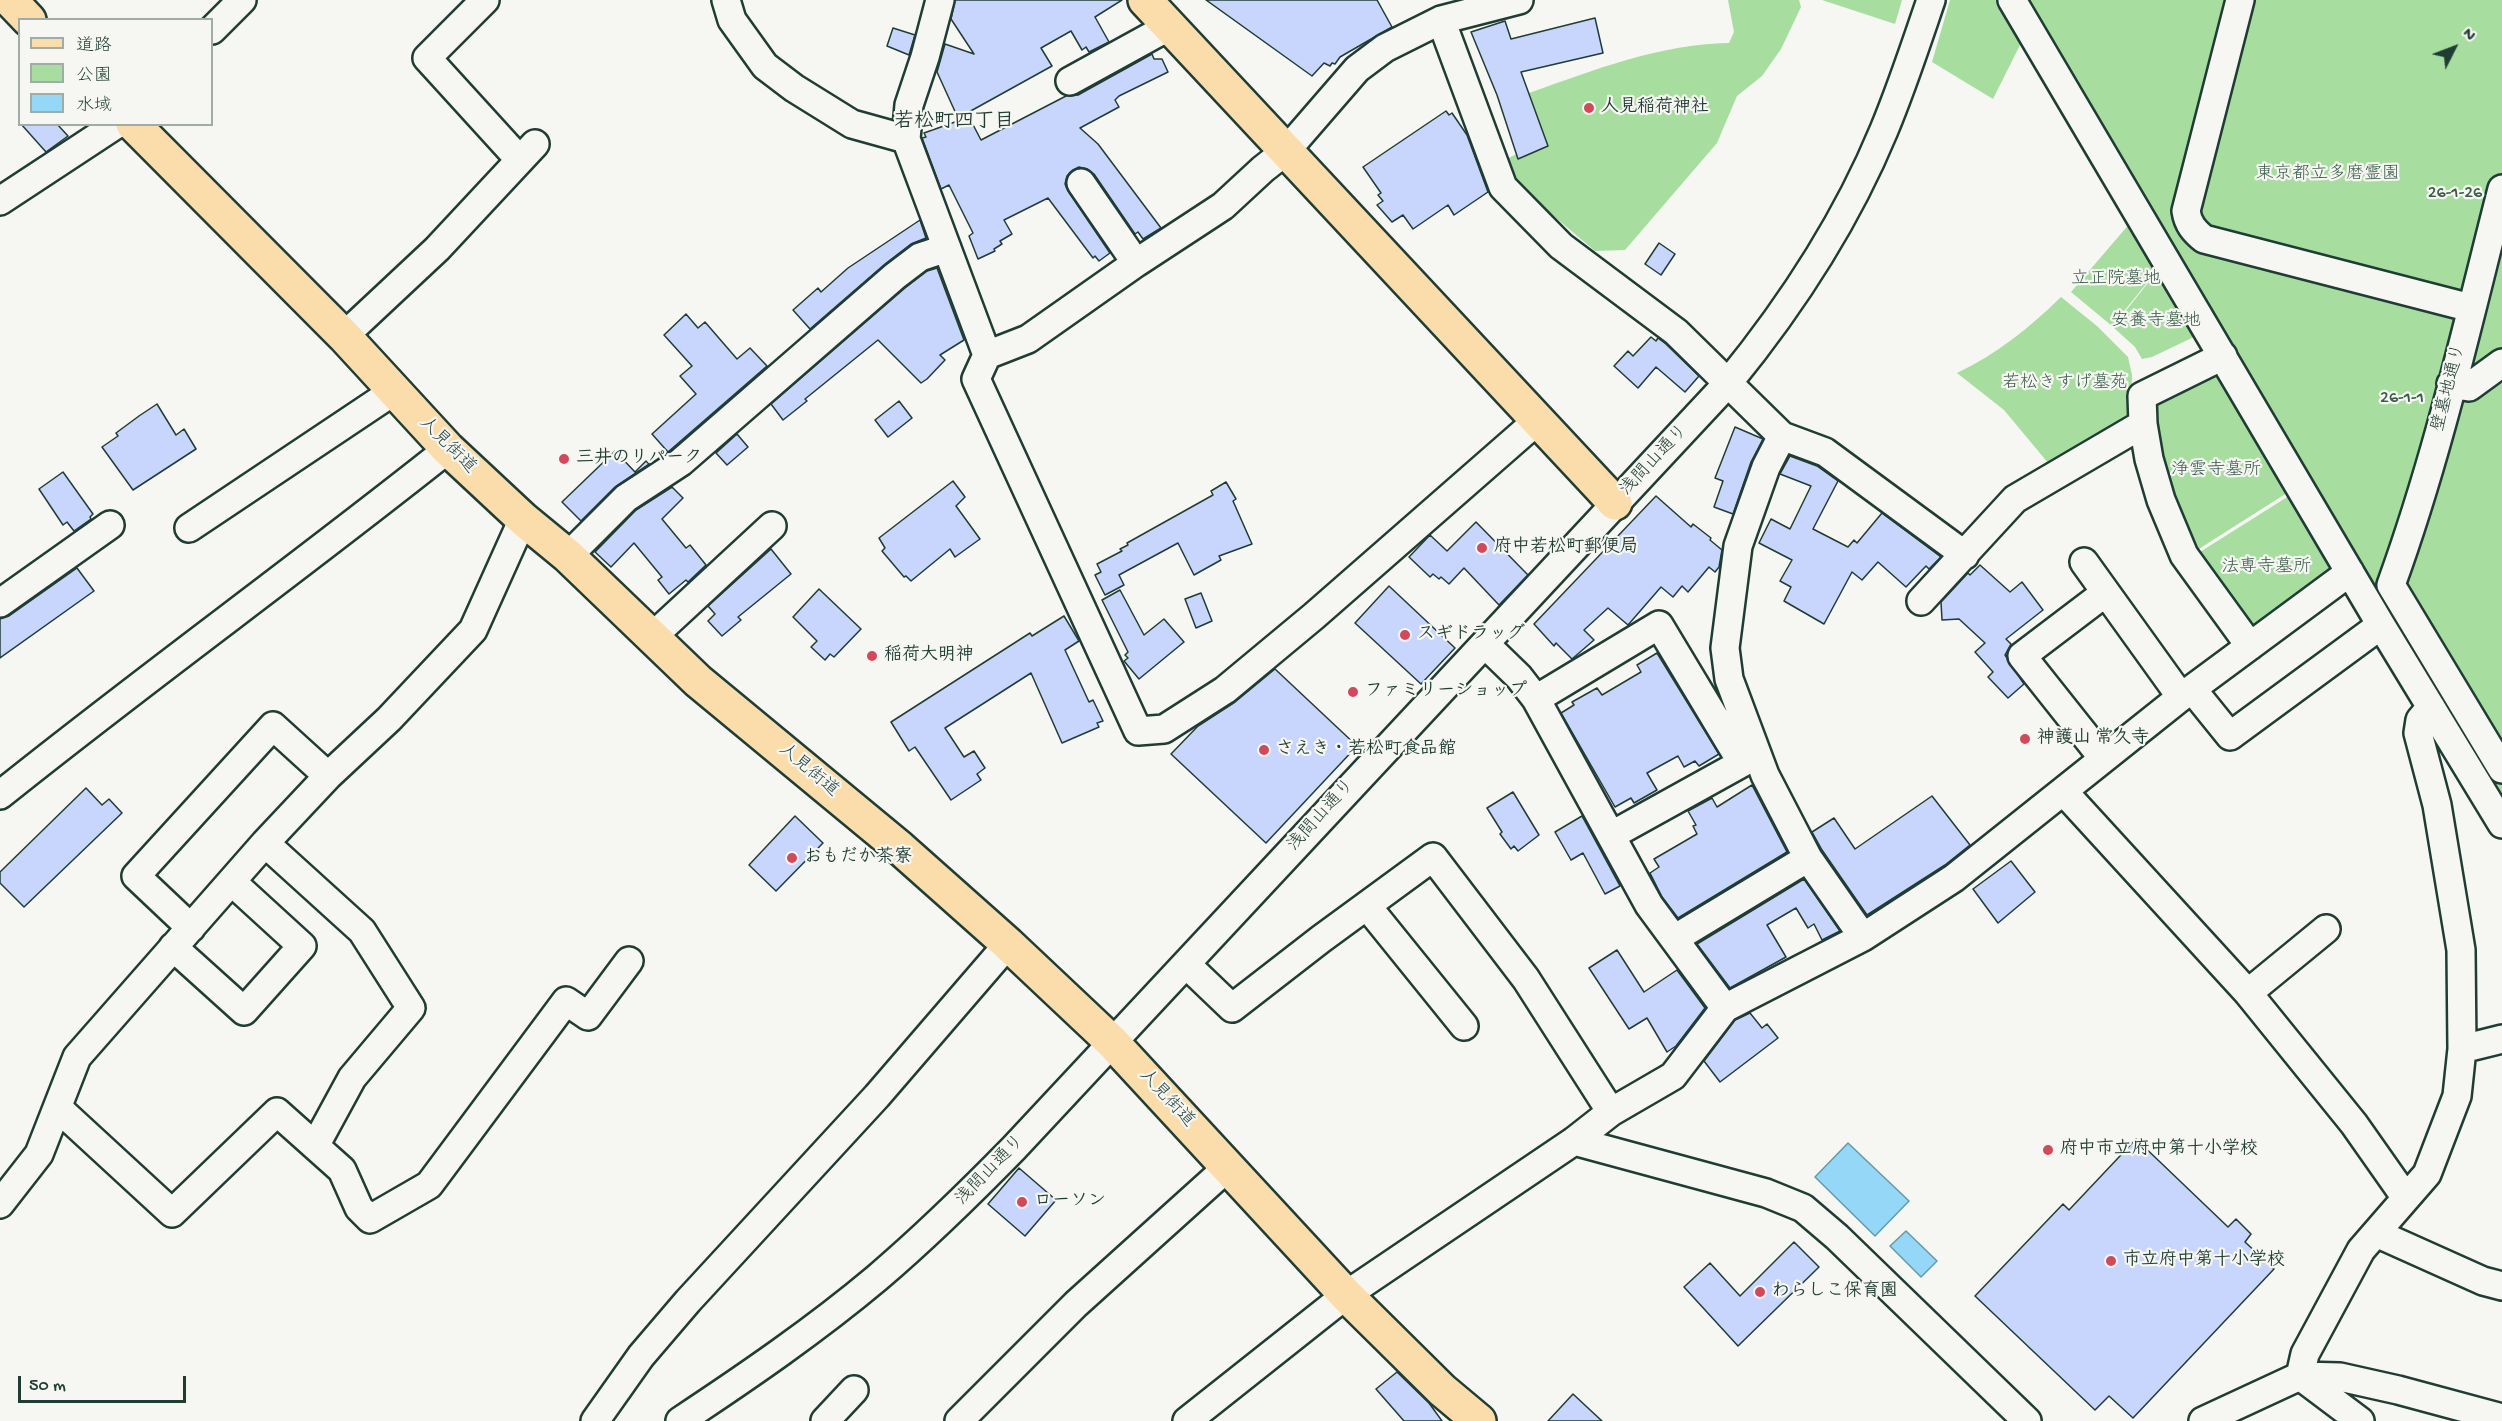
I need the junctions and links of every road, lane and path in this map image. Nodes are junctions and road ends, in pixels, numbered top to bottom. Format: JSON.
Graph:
{"nodes":[{"id":1,"x":10,"y":0,"type":"edge"},
{"id":2,"x":242,"y":0,"type":"edge"},
{"id":3,"x":485,"y":0,"type":"edge"},
{"id":4,"x":726,"y":0,"type":"edge"},
{"id":5,"x":940,"y":0,"type":"edge"},
{"id":6,"x":1145,"y":0,"type":"edge"},
{"id":7,"x":1519,"y":0,"type":"edge"},
{"id":8,"x":1931,"y":0,"type":"edge"},
{"id":9,"x":2012,"y":0,"type":"edge"},
{"id":10,"x":2240,"y":0,"type":"edge"},
{"id":11,"x":27,"y":18,"type":"edge"},
{"id":12,"x":1441,"y":20,"type":"junction"},
{"id":13,"x":1170,"y":26,"type":"junction"},
{"id":14,"x":213,"y":29,"type":"edge"},
{"id":15,"x":1070,"y":81,"type":"dead end"},
{"id":16,"x":114,"y":126,"type":"edge"},
{"id":17,"x":135,"y":126,"type":"edge"},
{"id":18,"x":906,"y":139,"type":"junction"},
{"id":19,"x":1286,"y":151,"type":"junction"},
{"id":20,"x":1081,"y":183,"type":"dead end"},
{"id":21,"x":2502,"y":189,"type":"edge"},
{"id":22,"x":0,"y":201,"type":"edge"},
{"id":23,"x":947,"y":248,"type":"junction"},
{"id":24,"x":1136,"y":263,"type":"junction"},
{"id":25,"x":2471,"y":308,"type":"junction"},
{"id":26,"x":344,"y":336,"type":"junction"},
{"id":27,"x":987,"y":355,"type":"junction"},
{"id":28,"x":2223,"y":356,"type":"junction"},
{"id":29,"x":2502,"y":363,"type":"edge"},
{"id":30,"x":1728,"y":382,"type":"junction"},
{"id":31,"x":2451,"y":384,"type":"junction"},
{"id":32,"x":394,"y":391,"type":"junction"},
{"id":33,"x":1538,"y":420,"type":"junction"},
{"id":34,"x":2144,"y":424,"type":"junction"},
{"id":35,"x":1782,"y":436,"type":"junction"},
{"id":36,"x":448,"y":449,"type":"junction"},
{"id":37,"x":1615,"y":503,"type":"junction"},
{"id":38,"x":523,"y":519,"type":"junction"},
{"id":39,"x":110,"y":525,"type":"dead end"},
{"id":40,"x":772,"y":526,"type":"dead end"},
{"id":41,"x":189,"y":528,"type":"dead end"},
{"id":42,"x":1965,"y":555,"type":"junction"},
{"id":43,"x":568,"y":556,"type":"junction"},
{"id":44,"x":2084,"y":562,"type":"dead end"},
{"id":45,"x":2350,"y":572,"type":"junction"},
{"id":46,"x":2105,"y":593,"type":"junction"},
{"id":47,"x":1921,"y":601,"type":"dead end"},
{"id":48,"x":0,"y":603,"type":"edge"},
{"id":49,"x":2381,"y":625,"type":"junction"},
{"id":50,"x":652,"y":637,"type":"junction"},
{"id":51,"x":1485,"y":644,"type":"junction"},
{"id":52,"x":2250,"y":646,"type":"junction"},
{"id":53,"x":2187,"y":693,"type":"junction"},
{"id":54,"x":1536,"y":699,"type":"junction"},
{"id":55,"x":2431,"y":707,"type":"junction"},
{"id":56,"x":2498,"y":751,"type":"edge"},
{"id":57,"x":2103,"y":758,"type":"junction"},
{"id":58,"x":328,"y":776,"type":"junction"},
{"id":59,"x":2064,"y":792,"type":"junction"},
{"id":60,"x":0,"y":795,"type":"edge"},
{"id":61,"x":2502,"y":824,"type":"edge"},
{"id":62,"x":1612,"y":836,"type":"junction"},
{"id":63,"x":265,"y":843,"type":"junction"},
{"id":64,"x":1808,"y":858,"type":"junction"},
{"id":65,"x":232,"y":882,"type":"junction"},
{"id":66,"x":1367,"y":906,"type":"junction"},
{"id":67,"x":191,"y":928,"type":"junction"},
{"id":68,"x":2326,"y":929,"type":"dead end"},
{"id":69,"x":1863,"y":937,"type":"junction"},
{"id":70,"x":1674,"y":939,"type":"junction"},
{"id":71,"x":1008,"y":944,"type":"junction"},
{"id":72,"x":173,"y":947,"type":"junction"},
{"id":73,"x":629,"y":961,"type":"dead end"},
{"id":74,"x":1186,"y":964,"type":"junction"},
{"id":75,"x":2248,"y":993,"type":"junction"},
{"id":76,"x":1725,"y":1008,"type":"junction"},
{"id":77,"x":1464,"y":1026,"type":"dead end"},
{"id":78,"x":2502,"y":1039,"type":"edge"},
{"id":79,"x":1112,"y":1042,"type":"junction"},
{"id":80,"x":2462,"y":1049,"type":"junction"},
{"id":81,"x":58,"y":1108,"type":"junction"},
{"id":82,"x":1611,"y":1112,"type":"junction"},
{"id":83,"x":1574,"y":1141,"type":"junction"},
{"id":84,"x":315,"y":1146,"type":"junction"},
{"id":85,"x":1229,"y":1166,"type":"junction"},
{"id":86,"x":2406,"y":1198,"type":"junction"},
{"id":87,"x":0,"y":1204,"type":"edge"},
{"id":88,"x":2376,"y":1233,"type":"junction"},
{"id":89,"x":2502,"y":1286,"type":"edge"},
{"id":90,"x":1346,"y":1294,"type":"junction"},
{"id":91,"x":2300,"y":1376,"type":"junction"},
{"id":92,"x":854,"y":1390,"type":"dead end"},
{"id":93,"x":2502,"y":1418,"type":"edge"},
{"id":94,"x":595,"y":1421,"type":"edge"},
{"id":95,"x":680,"y":1421,"type":"edge"},
{"id":96,"x":825,"y":1421,"type":"edge"},
{"id":97,"x":959,"y":1421,"type":"edge"},
{"id":98,"x":1187,"y":1421,"type":"edge"},
{"id":99,"x":1479,"y":1421,"type":"edge"},
{"id":100,"x":2027,"y":1421,"type":"edge"},
{"id":101,"x":2203,"y":1421,"type":"edge"},
{"id":102,"x":2360,"y":1421,"type":"edge"}],
"edges":[{"from":1,"to":11,"type":"main road"},
{"from":2,"to":14,"type":"street"},
{"from":3,"to":26,"type":"street"},
{"from":4,"to":18,"type":"street"},
{"from":5,"to":18,"type":"street"},
{"from":6,"to":13,"type":"main road"},
{"from":7,"to":12,"type":"street"},
{"from":8,"to":30,"type":"street","name":"浅間山通り"},
{"from":9,"to":28,"type":"street"},
{"from":10,"to":25,"type":"street"},
{"from":12,"to":19,"type":"street"},
{"from":12,"to":30,"type":"street"},
{"from":13,"to":15,"type":"street"},
{"from":13,"to":19,"type":"main road"},
{"from":16,"to":22,"type":"street"},
{"from":17,"to":26,"type":"main road","name":"人見街道"},
{"from":18,"to":23,"type":"street"},
{"from":19,"to":24,"type":"street"},
{"from":19,"to":33,"type":"main road"},
{"from":20,"to":24,"type":"street"},
{"from":21,"to":25,"type":"street","name":"壁墓地通り"},
{"from":23,"to":27,"type":"street"},
{"from":23,"to":43,"type":"street"},
{"from":24,"to":27,"type":"street"},
{"from":25,"to":31,"type":"street","name":"壁墓地通り"},
{"from":26,"to":32,"type":"main road","name":"人見街道"},
{"from":27,"to":33,"type":"street"},
{"from":28,"to":34,"type":"street"},
{"from":28,"to":45,"type":"street"},
{"from":29,"to":31,"type":"street"},
{"from":30,"to":35,"type":"street"},
{"from":30,"to":37,"type":"street","name":"浅間山通り"},
{"from":31,"to":56,"type":"street","name":"壁墓地通り"},
{"from":32,"to":36,"type":"main road","name":"人見街道"},
{"from":32,"to":41,"type":"street"},
{"from":33,"to":37,"type":"main road"},
{"from":34,"to":42,"type":"street"},
{"from":34,"to":52,"type":"street"},
{"from":35,"to":42,"type":"street"},
{"from":35,"to":64,"type":"street"},
{"from":36,"to":38,"type":"main road","name":"人見街道"},
{"from":36,"to":60,"type":"street"},
{"from":37,"to":51,"type":"street","name":"浅間山通り"},
{"from":38,"to":43,"type":"main road","name":"人見街道"},
{"from":38,"to":58,"type":"street"},
{"from":39,"to":48,"type":"street"},
{"from":40,"to":50,"type":"street"},
{"from":42,"to":47,"type":"street"},
{"from":43,"to":50,"type":"main road","name":"人見街道"},
{"from":44,"to":46,"type":"street"},
{"from":45,"to":49,"type":"street"},
{"from":45,"to":52,"type":"street"},
{"from":46,"to":53,"type":"street"},
{"from":46,"to":57,"type":"street"},
{"from":49,"to":53,"type":"street"},
{"from":49,"to":55,"type":"street"},
{"from":50,"to":71,"type":"main road","name":"人見街道"},
{"from":51,"to":54,"type":"street"},
{"from":51,"to":74,"type":"street","name":"浅間山通り"},
{"from":52,"to":53,"type":"street"},
{"from":53,"to":57,"type":"street"},
{"from":54,"to":62,"type":"street"},
{"from":54,"to":62,"type":"street"},
{"from":55,"to":61,"type":"street"},
{"from":55,"to":80,"type":"street"},
{"from":57,"to":59,"type":"street"},
{"from":58,"to":63,"type":"street"},
{"from":58,"to":67,"type":"street"},
{"from":59,"to":69,"type":"street"},
{"from":59,"to":75,"type":"street"},
{"from":62,"to":70,"type":"street"},
{"from":63,"to":65,"type":"street"},
{"from":63,"to":84,"type":"street"},
{"from":64,"to":69,"type":"street"},
{"from":64,"to":70,"type":"street"},
{"from":65,"to":67,"type":"street"},
{"from":65,"to":72,"type":"street"},
{"from":66,"to":74,"type":"street"},
{"from":66,"to":77,"type":"street"},
{"from":66,"to":82,"type":"street"},
{"from":67,"to":72,"type":"street"},
{"from":68,"to":75,"type":"street"},
{"from":69,"to":76,"type":"street"},
{"from":70,"to":76,"type":"street"},
{"from":71,"to":79,"type":"main road","name":"人見街道"},
{"from":71,"to":94,"type":"street"},
{"from":72,"to":81,"type":"street"},
{"from":73,"to":84,"type":"street"},
{"from":74,"to":79,"type":"street","name":"浅間山通り"},
{"from":75,"to":86,"type":"street"},
{"from":76,"to":82,"type":"street"},
{"from":78,"to":80,"type":"street"},
{"from":79,"to":85,"type":"main road","name":"人見街道"},
{"from":79,"to":95,"type":"street","name":"浅間山通り"},
{"from":80,"to":86,"type":"street"},
{"from":81,"to":84,"type":"street"},
{"from":81,"to":87,"type":"street"},
{"from":82,"to":83,"type":"street"},
{"from":83,"to":90,"type":"street"},
{"from":83,"to":100,"type":"street"},
{"from":85,"to":90,"type":"main road","name":"人見街道"},
{"from":85,"to":97,"type":"street"},
{"from":86,"to":88,"type":"street"},
{"from":88,"to":89,"type":"street"},
{"from":88,"to":91,"type":"street"},
{"from":90,"to":98,"type":"street"},
{"from":90,"to":99,"type":"main road","name":"人見街道"},
{"from":91,"to":93,"type":"street"},
{"from":91,"to":101,"type":"street"},
{"from":91,"to":102,"type":"street"},
{"from":92,"to":96,"type":"street"}]}
